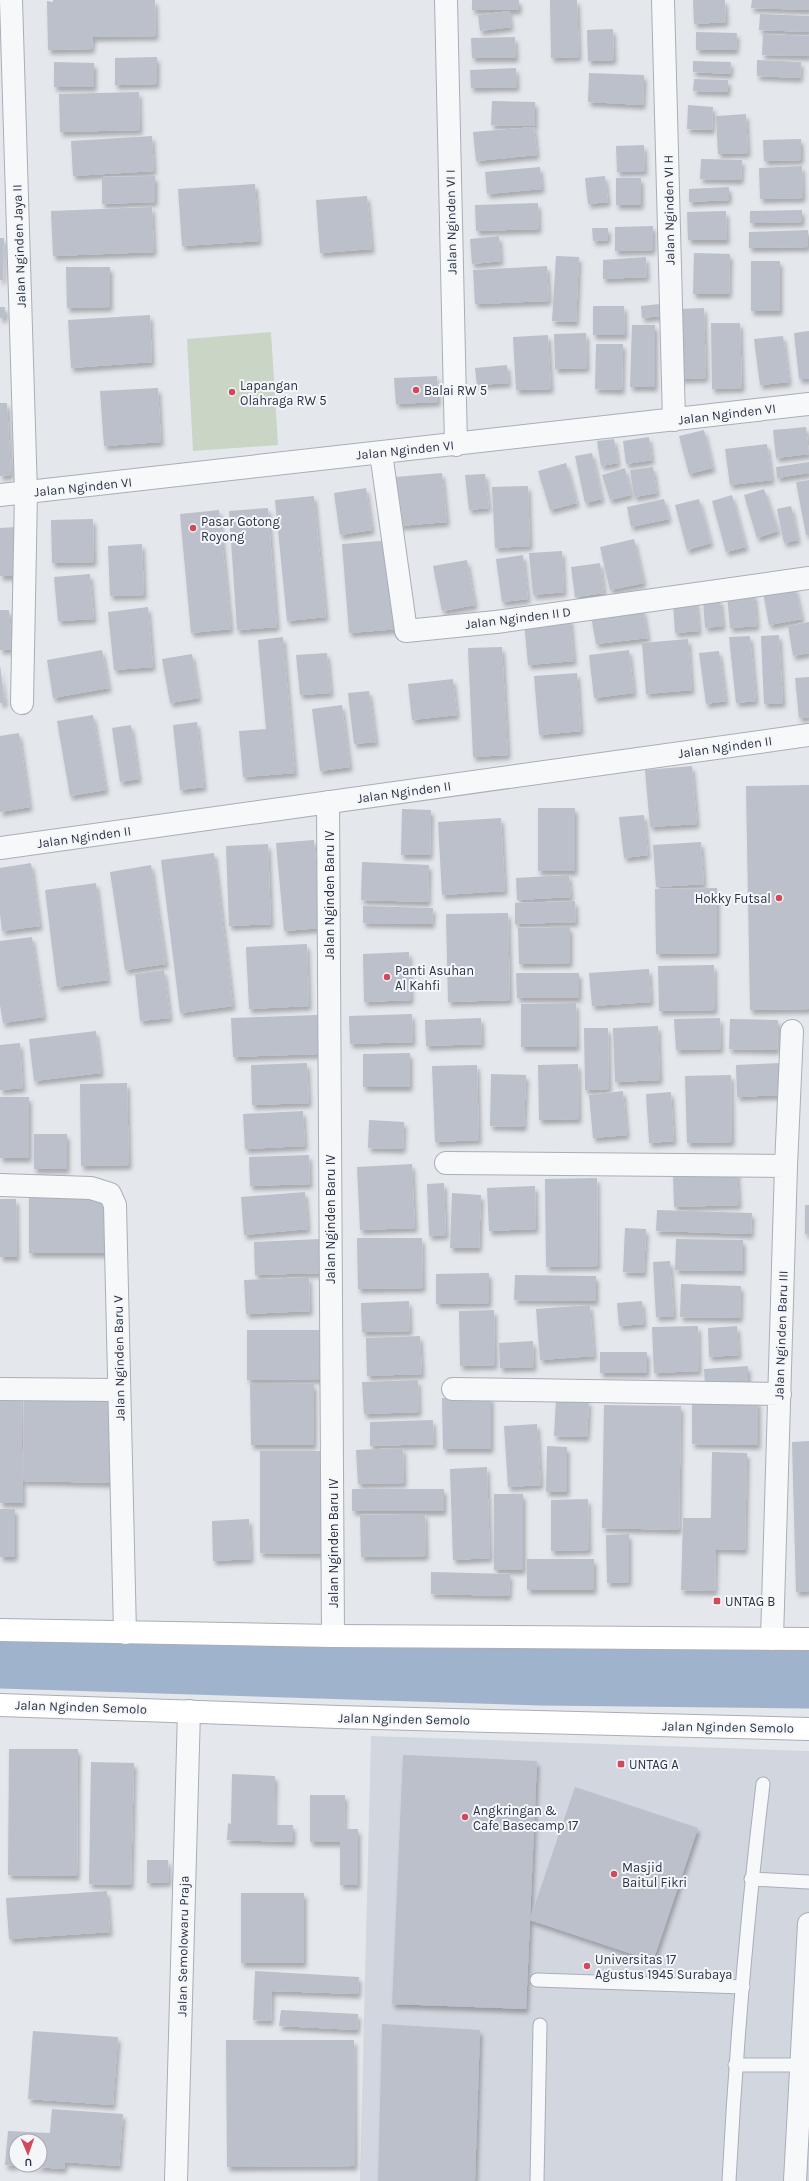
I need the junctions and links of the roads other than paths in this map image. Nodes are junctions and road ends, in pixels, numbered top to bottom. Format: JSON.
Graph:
{"nodes":[{"id":1,"x":11,"y":0,"type":"edge"},
{"id":2,"x":446,"y":0,"type":"edge"},
{"id":3,"x":663,"y":0,"type":"edge"},
{"id":4,"x":809,"y":404,"type":"edge"},
{"id":5,"x":674,"y":420,"type":"junction"},
{"id":6,"x":456,"y":445,"type":"junction"},
{"id":7,"x":381,"y":453,"type":"junction"},
{"id":8,"x":26,"y":493,"type":"junction"},
{"id":9,"x":0,"y":495,"type":"edge"},
{"id":10,"x":809,"y":578,"type":"edge"},
{"id":11,"x":22,"y":703,"type":"dead end"},
{"id":12,"x":809,"y":735,"type":"edge"},
{"id":13,"x":328,"y":802,"type":"junction"},
{"id":14,"x":0,"y":848,"type":"edge"},
{"id":15,"x":792,"y":1031,"type":"dead end"},
{"id":16,"x":446,"y":1163,"type":"dead end"},
{"id":17,"x":786,"y":1166,"type":"junction"},
{"id":18,"x":0,"y":1185,"type":"edge"},
{"id":19,"x":0,"y":1389,"type":"edge"},
{"id":20,"x":120,"y":1390,"type":"junction"},
{"id":21,"x":453,"y":1390,"type":"dead end"},
{"id":22,"x":780,"y":1394,"type":"junction"},
{"id":23,"x":0,"y":1630,"type":"edge"},
{"id":24,"x":125,"y":1633,"type":"junction"},
{"id":25,"x":333,"y":1636,"type":"junction"},
{"id":26,"x":772,"y":1639,"type":"junction"},
{"id":27,"x":809,"y":1639,"type":"edge"},
{"id":28,"x":0,"y":1705,"type":"edge"},
{"id":29,"x":189,"y":1711,"type":"junction"},
{"id":30,"x":809,"y":1729,"type":"edge"},
{"id":31,"x":763,"y":1784,"type":"dead end"},
{"id":32,"x":751,"y":1880,"type":"junction"},
{"id":33,"x":809,"y":1882,"type":"edge"},
{"id":34,"x":809,"y":1924,"type":"edge"},
{"id":35,"x":537,"y":1980,"type":"dead end"},
{"id":36,"x":743,"y":1987,"type":"junction"},
{"id":37,"x":540,"y":2025,"type":"dead end"},
{"id":38,"x":735,"y":2065,"type":"junction"},
{"id":39,"x":802,"y":2065,"type":"junction"},
{"id":40,"x":176,"y":2181,"type":"edge"},
{"id":41,"x":537,"y":2181,"type":"edge"},
{"id":42,"x":729,"y":2181,"type":"edge"},
{"id":43,"x":795,"y":2181,"type":"edge"}],
"edges":[{"from":1,"to":8,"type":"street","name":"Jalan Nginden Jaya II"},
{"from":2,"to":6,"type":"street","name":"Jalan Nginden VI I"},
{"from":3,"to":5,"type":"street","name":"Jalan Nginden VI H"},
{"from":4,"to":5,"type":"street","name":"Jalan Nginden VI"},
{"from":5,"to":6,"type":"street","name":"Jalan Nginden VI"},
{"from":6,"to":7,"type":"street","name":"Jalan Nginden VI"},
{"from":7,"to":8,"type":"street","name":"Jalan Nginden VI"},
{"from":7,"to":10,"type":"street","name":"Jalan Nginden II D"},
{"from":8,"to":9,"type":"street","name":"Jalan Nginden VI"},
{"from":8,"to":11,"type":"street","name":"Jalan Nginden Jaya II"},
{"from":12,"to":13,"type":"street","name":"Jalan Nginden II"},
{"from":13,"to":14,"type":"street","name":"Jalan Nginden II"},
{"from":13,"to":25,"type":"street","name":"Jalan Nginden Baru IV"},
{"from":15,"to":17,"type":"street","name":"Jalan Nginden Baru III"},
{"from":16,"to":17,"type":"street"},
{"from":17,"to":22,"type":"street","name":"Jalan Nginden Baru III"},
{"from":18,"to":20,"type":"street","name":"Jalan Nginden Baru V"},
{"from":19,"to":20,"type":"street"},
{"from":20,"to":24,"type":"street","name":"Jalan Nginden Baru V"},
{"from":21,"to":22,"type":"street"},
{"from":22,"to":26,"type":"street","name":"Jalan Nginden Baru III"},
{"from":23,"to":24,"type":"main road"},
{"from":24,"to":25,"type":"main road"},
{"from":25,"to":26,"type":"main road"},
{"from":26,"to":27,"type":"main road"},
{"from":28,"to":29,"type":"main road","name":"Jalan Nginden Semolo"},
{"from":29,"to":30,"type":"main road","name":"Jalan Nginden Semolo"},
{"from":29,"to":40,"type":"street","name":"Jalan Semolowaru Praja"},
{"from":31,"to":32,"type":"lane"},
{"from":32,"to":33,"type":"lane"},
{"from":32,"to":36,"type":"lane"},
{"from":34,"to":39,"type":"street"},
{"from":35,"to":36,"type":"lane"},
{"from":36,"to":38,"type":"lane"},
{"from":37,"to":41,"type":"lane"},
{"from":38,"to":39,"type":"lane"},
{"from":38,"to":42,"type":"lane"},
{"from":39,"to":43,"type":"street"}]}
